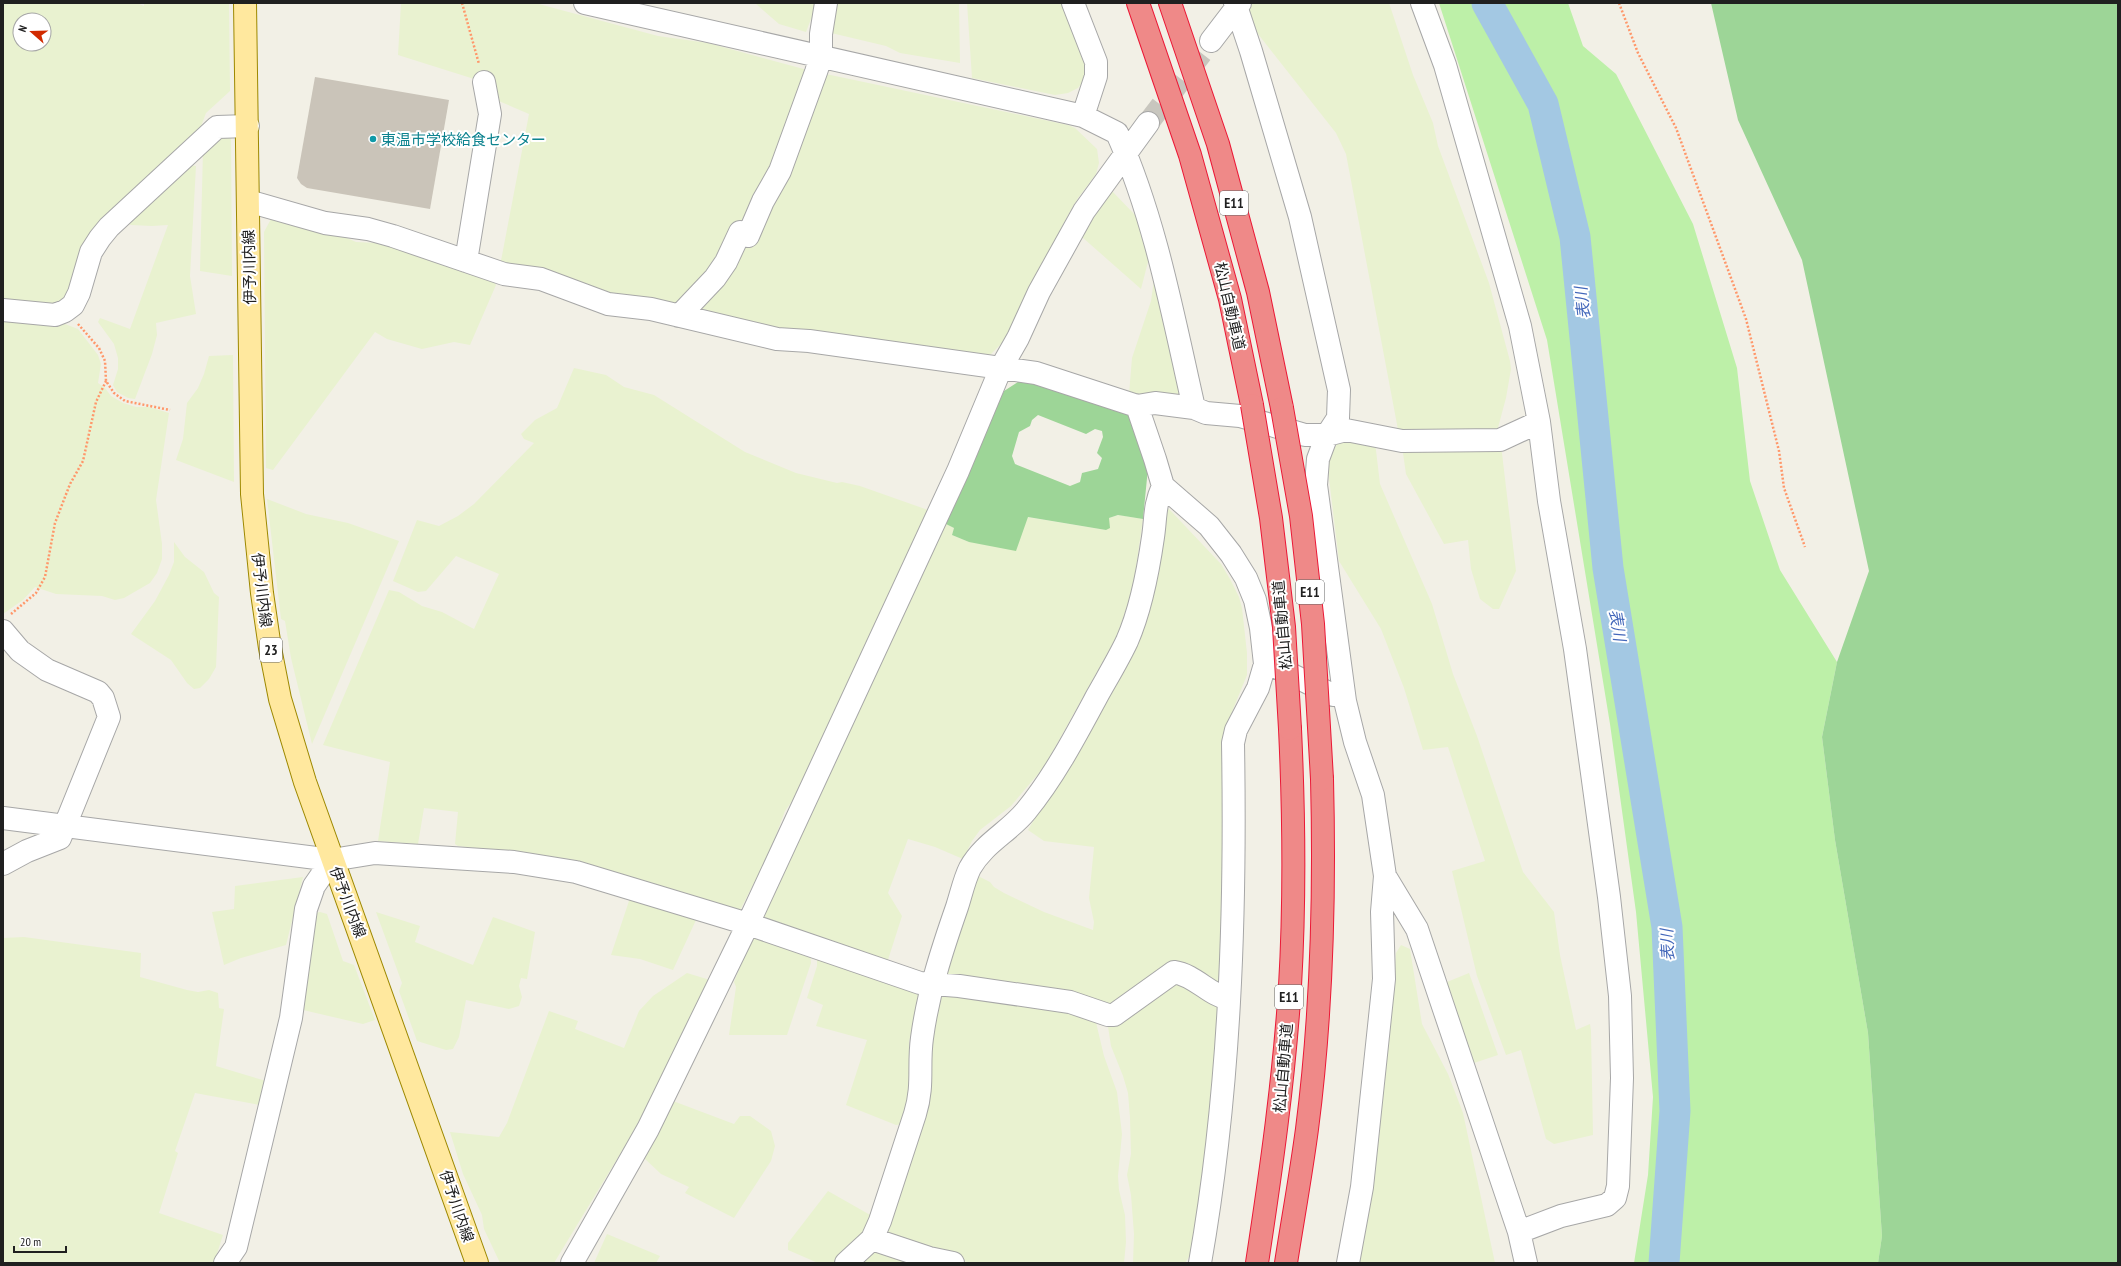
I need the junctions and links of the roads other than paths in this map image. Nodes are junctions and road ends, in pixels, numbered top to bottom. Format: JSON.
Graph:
{"nodes":[{"id":1,"x":245,"y":3,"type":"edge"},
{"id":2,"x":585,"y":3,"type":"edge"},
{"id":3,"x":826,"y":3,"type":"edge"},
{"id":4,"x":1073,"y":3,"type":"edge"},
{"id":5,"x":1138,"y":3,"type":"edge"},
{"id":6,"x":1170,"y":3,"type":"edge"},
{"id":7,"x":1422,"y":3,"type":"edge"},
{"id":8,"x":1237,"y":5,"type":"edge"},
{"id":9,"x":1211,"y":41,"type":"tunnel mouth"},
{"id":10,"x":821,"y":57,"type":"junction"},
{"id":11,"x":484,"y":82,"type":"road end"},
{"id":12,"x":1083,"y":116,"type":"junction"},
{"id":13,"x":1148,"y":123,"type":"tunnel mouth"},
{"id":14,"x":248,"y":126,"type":"junction"},
{"id":15,"x":1126,"y":152,"type":"junction"},
{"id":16,"x":248,"y":201,"type":"junction"},
{"id":17,"x":466,"y":261,"type":"junction"},
{"id":18,"x":3,"y":310,"type":"edge"},
{"id":19,"x":679,"y":316,"type":"junction"},
{"id":20,"x":1001,"y":368,"type":"junction"},
{"id":21,"x":1137,"y":406,"type":"junction"},
{"id":22,"x":1194,"y":408,"type":"junction"},
{"id":23,"x":1539,"y":422,"type":"junction"},
{"id":24,"x":1327,"y":435,"type":"junction"},
{"id":25,"x":1162,"y":486,"type":"junction"},
{"id":26,"x":4,"y":624,"type":"edge"},
{"id":27,"x":1265,"y":664,"type":"junction"},
{"id":28,"x":1345,"y":701,"type":"junction"},
{"id":29,"x":3,"y":818,"type":"edge"},
{"id":30,"x":66,"y":826,"type":"junction"},
{"id":31,"x":332,"y":860,"type":"junction"},
{"id":32,"x":3,"y":864,"type":"edge"},
{"id":33,"x":1385,"y":876,"type":"junction"},
{"id":34,"x":748,"y":924,"type":"junction"},
{"id":35,"x":932,"y":984,"type":"junction"},
{"id":36,"x":1229,"y":999,"type":"junction"},
{"id":37,"x":1519,"y":1232,"type":"junction"},
{"id":38,"x":872,"y":1239,"type":"junction"},
{"id":39,"x":225,"y":1263,"type":"edge"},
{"id":40,"x":477,"y":1263,"type":"edge"},
{"id":41,"x":572,"y":1263,"type":"edge"},
{"id":42,"x":846,"y":1263,"type":"edge"},
{"id":43,"x":952,"y":1263,"type":"edge"},
{"id":44,"x":1200,"y":1263,"type":"edge"},
{"id":45,"x":1257,"y":1263,"type":"edge"},
{"id":46,"x":1286,"y":1263,"type":"edge"},
{"id":47,"x":1348,"y":1263,"type":"edge"},
{"id":48,"x":1526,"y":1263,"type":"edge"}],
"edges":[{"from":1,"to":14,"type":"main road","name":"伊予川内線","number":"23"},
{"from":2,"to":10,"type":"street"},
{"from":3,"to":10,"type":"street"},
{"from":4,"to":12,"type":"street"},
{"from":5,"to":45,"type":"highway","name":"松山自動車道","number":"E11","bridge":true},
{"from":6,"to":46,"type":"highway","name":"松山自動車道","number":"E11","bridge":true},
{"from":7,"to":23,"type":"street"},
{"from":8,"to":9,"type":"street"},
{"from":8,"to":24,"type":"street"},
{"from":10,"to":12,"type":"street"},
{"from":10,"to":19,"type":"street"},
{"from":11,"to":17,"type":"street"},
{"from":12,"to":15,"type":"street"},
{"from":13,"to":15,"type":"street"},
{"from":14,"to":16,"type":"main road","name":"伊予川内線","number":"23"},
{"from":14,"to":18,"type":"street"},
{"from":15,"to":20,"type":"street"},
{"from":15,"to":22,"type":"street"},
{"from":16,"to":17,"type":"street"},
{"from":16,"to":31,"type":"main road","name":"伊予川内線","number":"23"},
{"from":17,"to":19,"type":"street"},
{"from":19,"to":20,"type":"street"},
{"from":20,"to":21,"type":"street"},
{"from":20,"to":34,"type":"street"},
{"from":21,"to":22,"type":"street"},
{"from":21,"to":25,"type":"street"},
{"from":22,"to":24,"type":"street"},
{"from":23,"to":24,"type":"street"},
{"from":23,"to":37,"type":"street"},
{"from":24,"to":28,"type":"street"},
{"from":25,"to":27,"type":"street"},
{"from":25,"to":35,"type":"street"},
{"from":26,"to":30,"type":"street"},
{"from":27,"to":28,"type":"street"},
{"from":27,"to":36,"type":"street"},
{"from":28,"to":33,"type":"street"},
{"from":29,"to":30,"type":"street"},
{"from":30,"to":31,"type":"street"},
{"from":30,"to":32,"type":"street"},
{"from":31,"to":34,"type":"street"},
{"from":31,"to":39,"type":"street"},
{"from":31,"to":40,"type":"main road","name":"伊予川内線","number":"23"},
{"from":33,"to":37,"type":"street"},
{"from":33,"to":47,"type":"street"},
{"from":34,"to":35,"type":"street"},
{"from":34,"to":41,"type":"street"},
{"from":35,"to":36,"type":"street"},
{"from":35,"to":38,"type":"street"},
{"from":36,"to":44,"type":"street"},
{"from":37,"to":48,"type":"street"},
{"from":38,"to":42,"type":"street"},
{"from":38,"to":43,"type":"street"}]}
